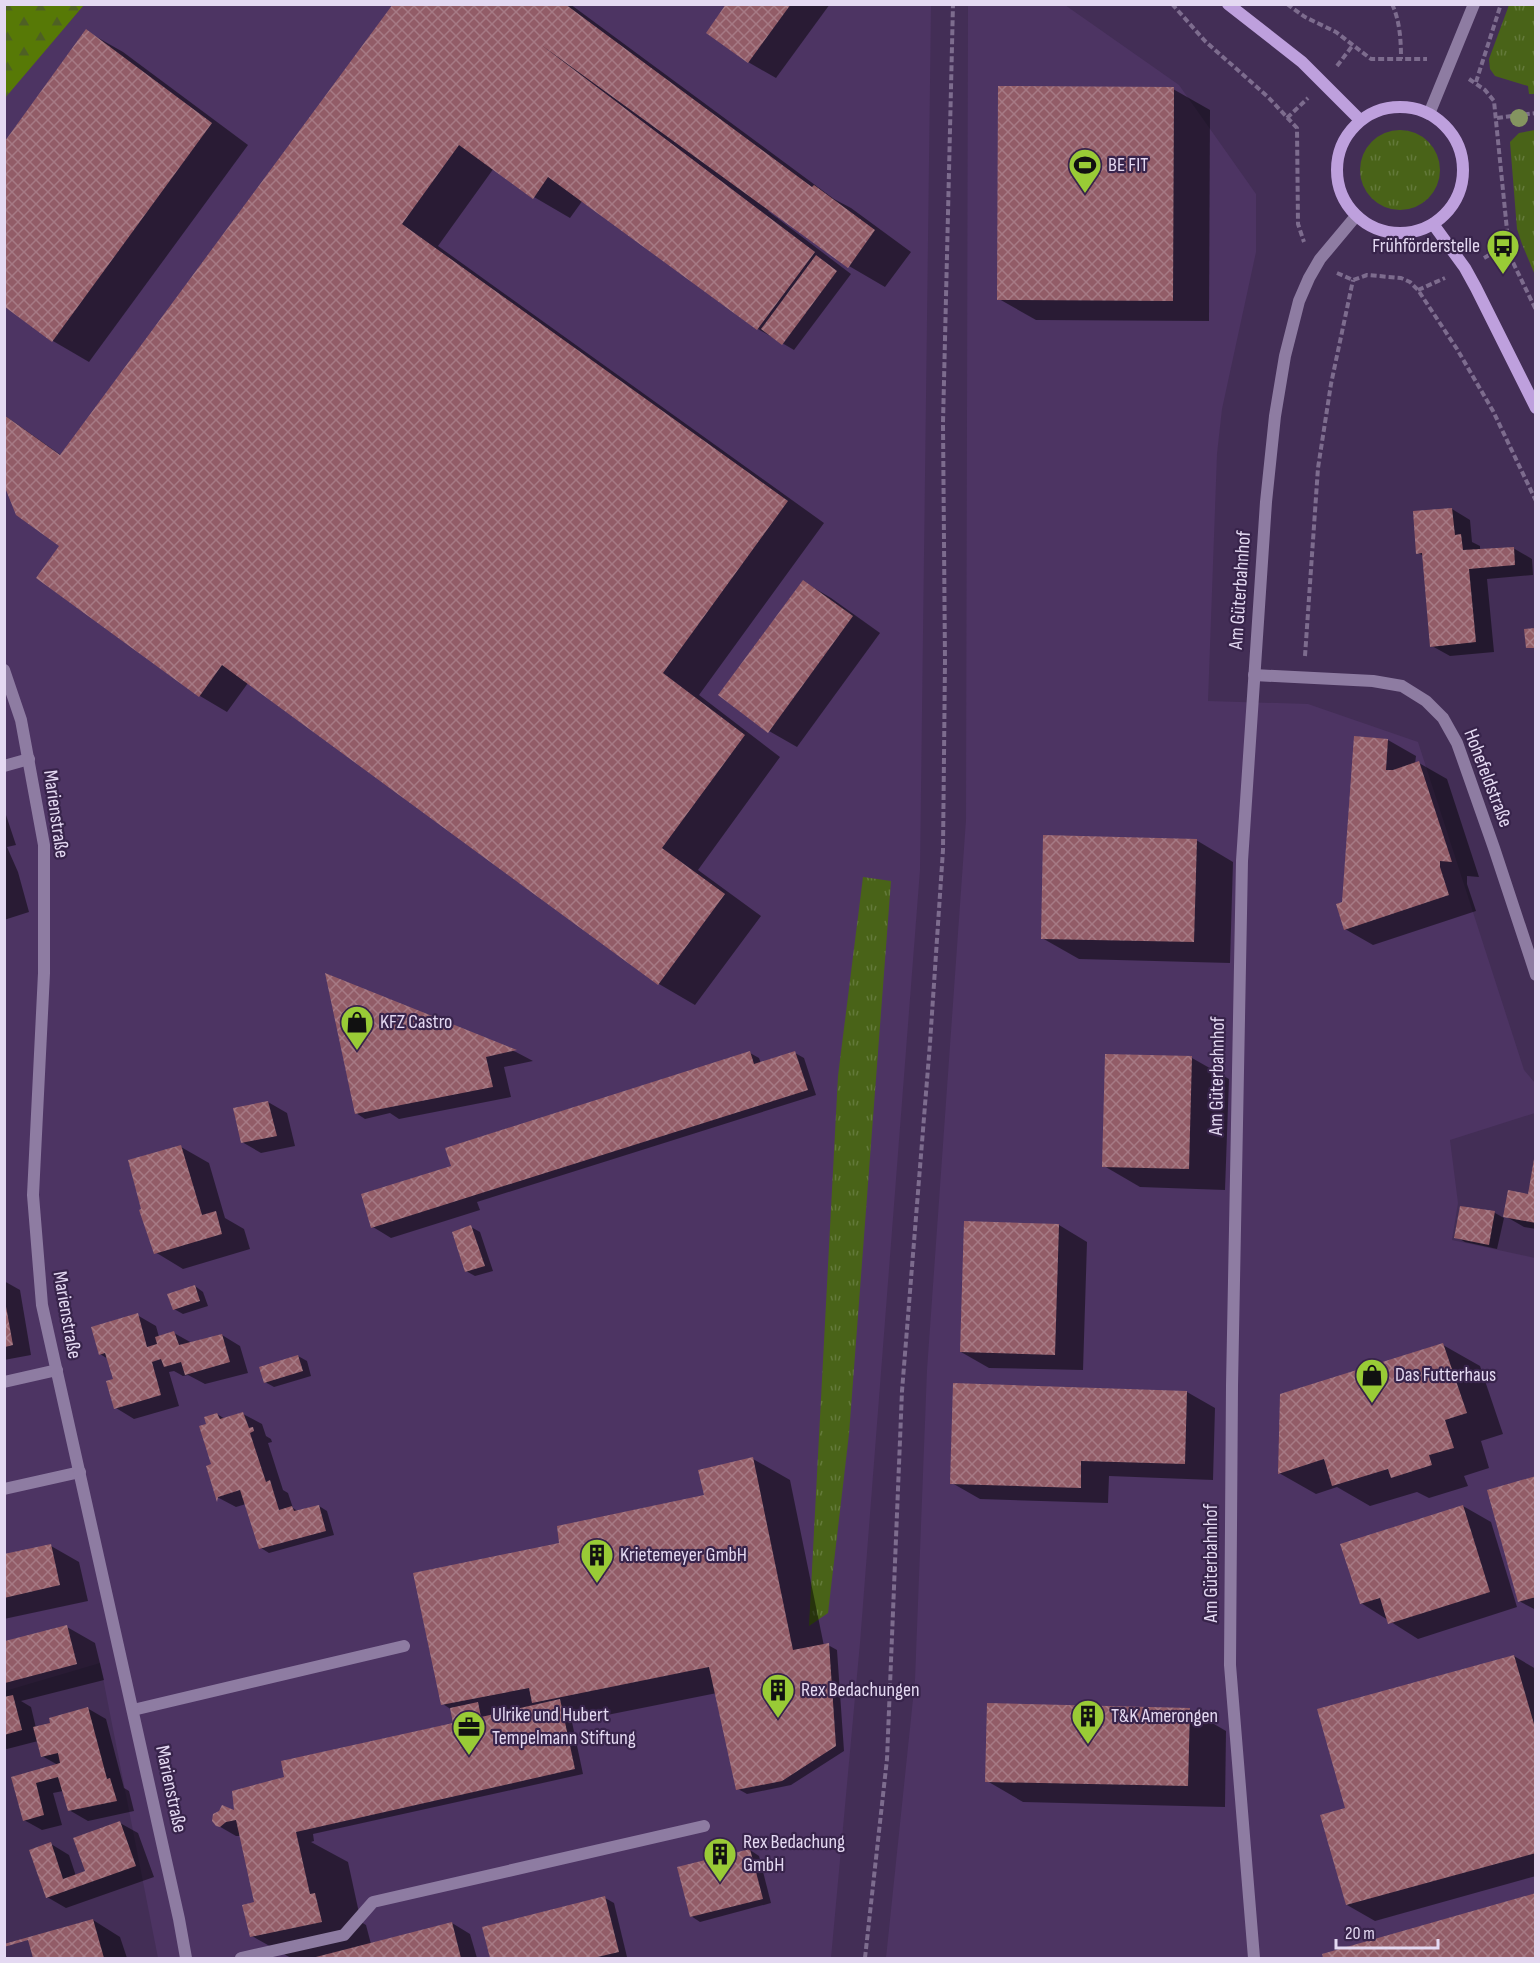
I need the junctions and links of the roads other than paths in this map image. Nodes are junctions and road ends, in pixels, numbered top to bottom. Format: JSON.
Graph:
{"nodes":[{"id":1,"x":1228,"y":4,"type":"edge"},
{"id":2,"x":1474,"y":4,"type":"edge"},
{"id":3,"x":1429,"y":114,"type":"junction"},
{"id":4,"x":1360,"y":120,"type":"junction"},
{"id":5,"x":1356,"y":216,"type":"junction"},
{"id":6,"x":1433,"y":224,"type":"junction"},
{"id":7,"x":1536,"y":408,"type":"edge"},
{"id":8,"x":4,"y":670,"type":"edge"},
{"id":9,"x":1254,"y":675,"type":"junction"},
{"id":10,"x":29,"y":759,"type":"junction"},
{"id":11,"x":4,"y":766,"type":"edge"},
{"id":12,"x":1536,"y":975,"type":"edge"},
{"id":13,"x":57,"y":1370,"type":"junction"},
{"id":14,"x":4,"y":1382,"type":"edge"},
{"id":15,"x":80,"y":1472,"type":"junction"},
{"id":16,"x":4,"y":1489,"type":"edge"},
{"id":17,"x":404,"y":1646,"type":"dead end"},
{"id":18,"x":133,"y":1710,"type":"junction"},
{"id":19,"x":704,"y":1826,"type":"dead end"},
{"id":20,"x":186,"y":1959,"type":"edge"},
{"id":21,"x":241,"y":1959,"type":"edge"},
{"id":22,"x":1254,"y":1959,"type":"edge"}],
"edges":[{"from":1,"to":4,"type":"street"},
{"from":2,"to":3,"type":"street"},
{"from":3,"to":4,"type":"street"},
{"from":3,"to":6,"type":"street"},
{"from":4,"to":5,"type":"street"},
{"from":5,"to":6,"type":"street"},
{"from":5,"to":9,"type":"street","name":"Am Güterbahnhof"},
{"from":6,"to":7,"type":"street"},
{"from":8,"to":10,"type":"street","name":"Marienstraße"},
{"from":9,"to":12,"type":"street","name":"Hohefeldstraße"},
{"from":9,"to":22,"type":"street","name":"Am Güterbahnhof"},
{"from":10,"to":11,"type":"street"},
{"from":10,"to":13,"type":"street","name":"Marienstraße"},
{"from":13,"to":14,"type":"street"},
{"from":13,"to":15,"type":"street","name":"Marienstraße"},
{"from":15,"to":16,"type":"street"},
{"from":15,"to":18,"type":"street","name":"Marienstraße"},
{"from":17,"to":18,"type":"street"},
{"from":18,"to":20,"type":"street","name":"Marienstraße"},
{"from":19,"to":21,"type":"street"}]}
